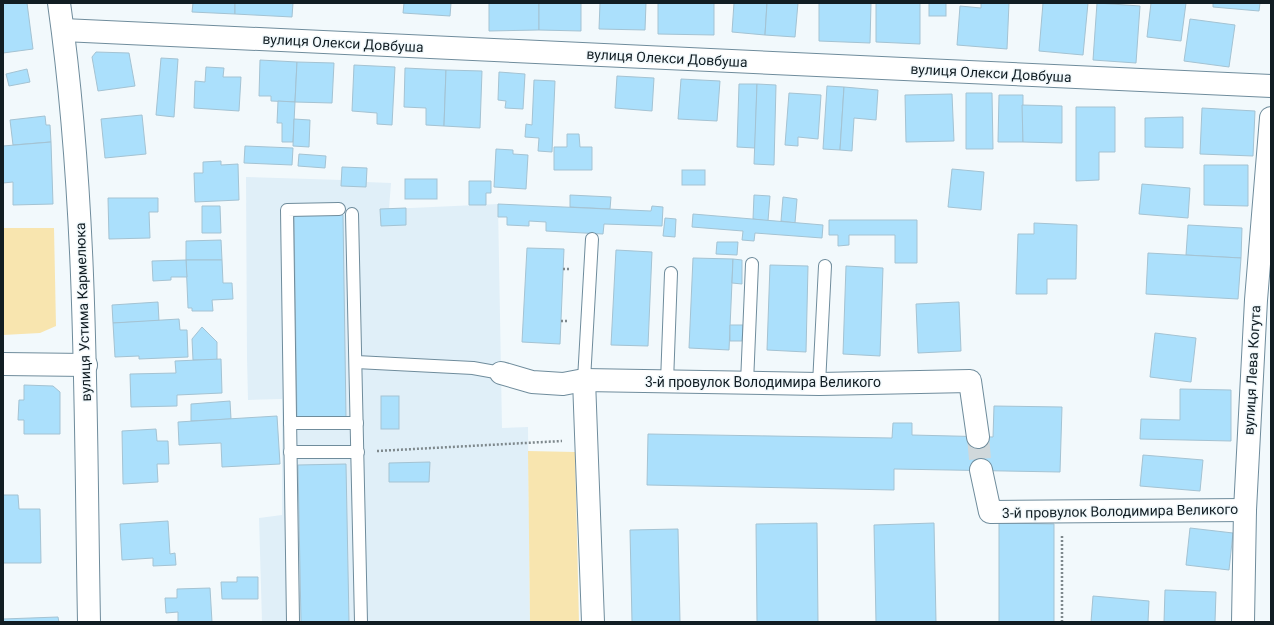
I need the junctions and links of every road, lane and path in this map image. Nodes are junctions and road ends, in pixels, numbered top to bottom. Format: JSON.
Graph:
{"nodes":[{"id":1,"x":59,"y":3,"type":"edge"},
{"id":2,"x":63,"y":30,"type":"junction"},
{"id":3,"x":1271,"y":86,"type":"edge"},
{"id":4,"x":1271,"y":118,"type":"edge"},
{"id":5,"x":339,"y":209,"type":"dead end"},
{"id":6,"x":352,"y":214,"type":"dead end"},
{"id":7,"x":592,"y":239,"type":"dead end"},
{"id":8,"x":752,"y":264,"type":"dead end"},
{"id":9,"x":825,"y":266,"type":"dead end"},
{"id":10,"x":671,"y":273,"type":"dead end"},
{"id":11,"x":356,"y":362,"type":"junction"},
{"id":12,"x":3,"y":364,"type":"edge"},
{"id":13,"x":86,"y":365,"type":"junction"},
{"id":14,"x":501,"y":373,"type":"joint"},
{"id":15,"x":584,"y":380,"type":"junction"},
{"id":16,"x":667,"y":382,"type":"junction"},
{"id":17,"x":747,"y":383,"type":"junction"},
{"id":18,"x":819,"y":384,"type":"junction"},
{"id":19,"x":290,"y":423,"type":"junction"},
{"id":20,"x":357,"y":423,"type":"junction"},
{"id":21,"x":978,"y":437,"type":"tunnel mouth"},
{"id":22,"x":586,"y":440,"type":"junction"},
{"id":23,"x":290,"y":452,"type":"junction"},
{"id":24,"x":358,"y":452,"type":"junction"},
{"id":25,"x":981,"y":470,"type":"tunnel mouth"},
{"id":26,"x":1245,"y":510,"type":"junction"},
{"id":27,"x":1062,"y":513,"type":"junction"},
{"id":28,"x":89,"y":622,"type":"edge"},
{"id":29,"x":294,"y":622,"type":"edge"},
{"id":30,"x":361,"y":622,"type":"edge"},
{"id":31,"x":593,"y":622,"type":"edge"},
{"id":32,"x":1062,"y":622,"type":"edge"},
{"id":33,"x":1243,"y":622,"type":"edge"}],
"edges":[{"from":1,"to":2,"type":"street","name":"вулиця Устима Кармелюка"},
{"from":2,"to":3,"type":"street","name":"вулиця Олекси Довбуша"},
{"from":2,"to":13,"type":"street","name":"вулиця Устима Кармелюка"},
{"from":4,"to":26,"type":"street","name":"вулиця Лева Когута"},
{"from":5,"to":19,"type":"lane"},
{"from":6,"to":11,"type":"lane"},
{"from":7,"to":15,"type":"lane"},
{"from":8,"to":17,"type":"lane"},
{"from":9,"to":18,"type":"lane"},
{"from":10,"to":16,"type":"lane"},
{"from":11,"to":14,"type":"lane"},
{"from":11,"to":20,"type":"lane"},
{"from":12,"to":13,"type":"street"},
{"from":13,"to":28,"type":"street","name":"вулиця Устима Кармелюка"},
{"from":14,"to":15,"type":"street","name":"3-й провулок Володимира Великого"},
{"from":15,"to":16,"type":"street","name":"3-й провулок Володимира Великого"},
{"from":15,"to":22,"type":"street"},
{"from":16,"to":17,"type":"street","name":"3-й провулок Володимира Великого"},
{"from":17,"to":18,"type":"street","name":"3-й провулок Володимира Великого"},
{"from":18,"to":21,"type":"street","name":"3-й провулок Володимира Великого"},
{"from":19,"to":20,"type":"lane"},
{"from":19,"to":23,"type":"lane"},
{"from":20,"to":24,"type":"lane"},
{"from":22,"to":24,"type":"path"},
{"from":22,"to":31,"type":"street"},
{"from":23,"to":24,"type":"lane"},
{"from":23,"to":29,"type":"lane"},
{"from":24,"to":30,"type":"lane"},
{"from":25,"to":27,"type":"street","name":"3-й провулок Володимира Великого"},
{"from":26,"to":27,"type":"street","name":"3-й провулок Володимира Великого"},
{"from":26,"to":33,"type":"street","name":"вулиця Лева Когута"},
{"from":27,"to":32,"type":"path"}]}
